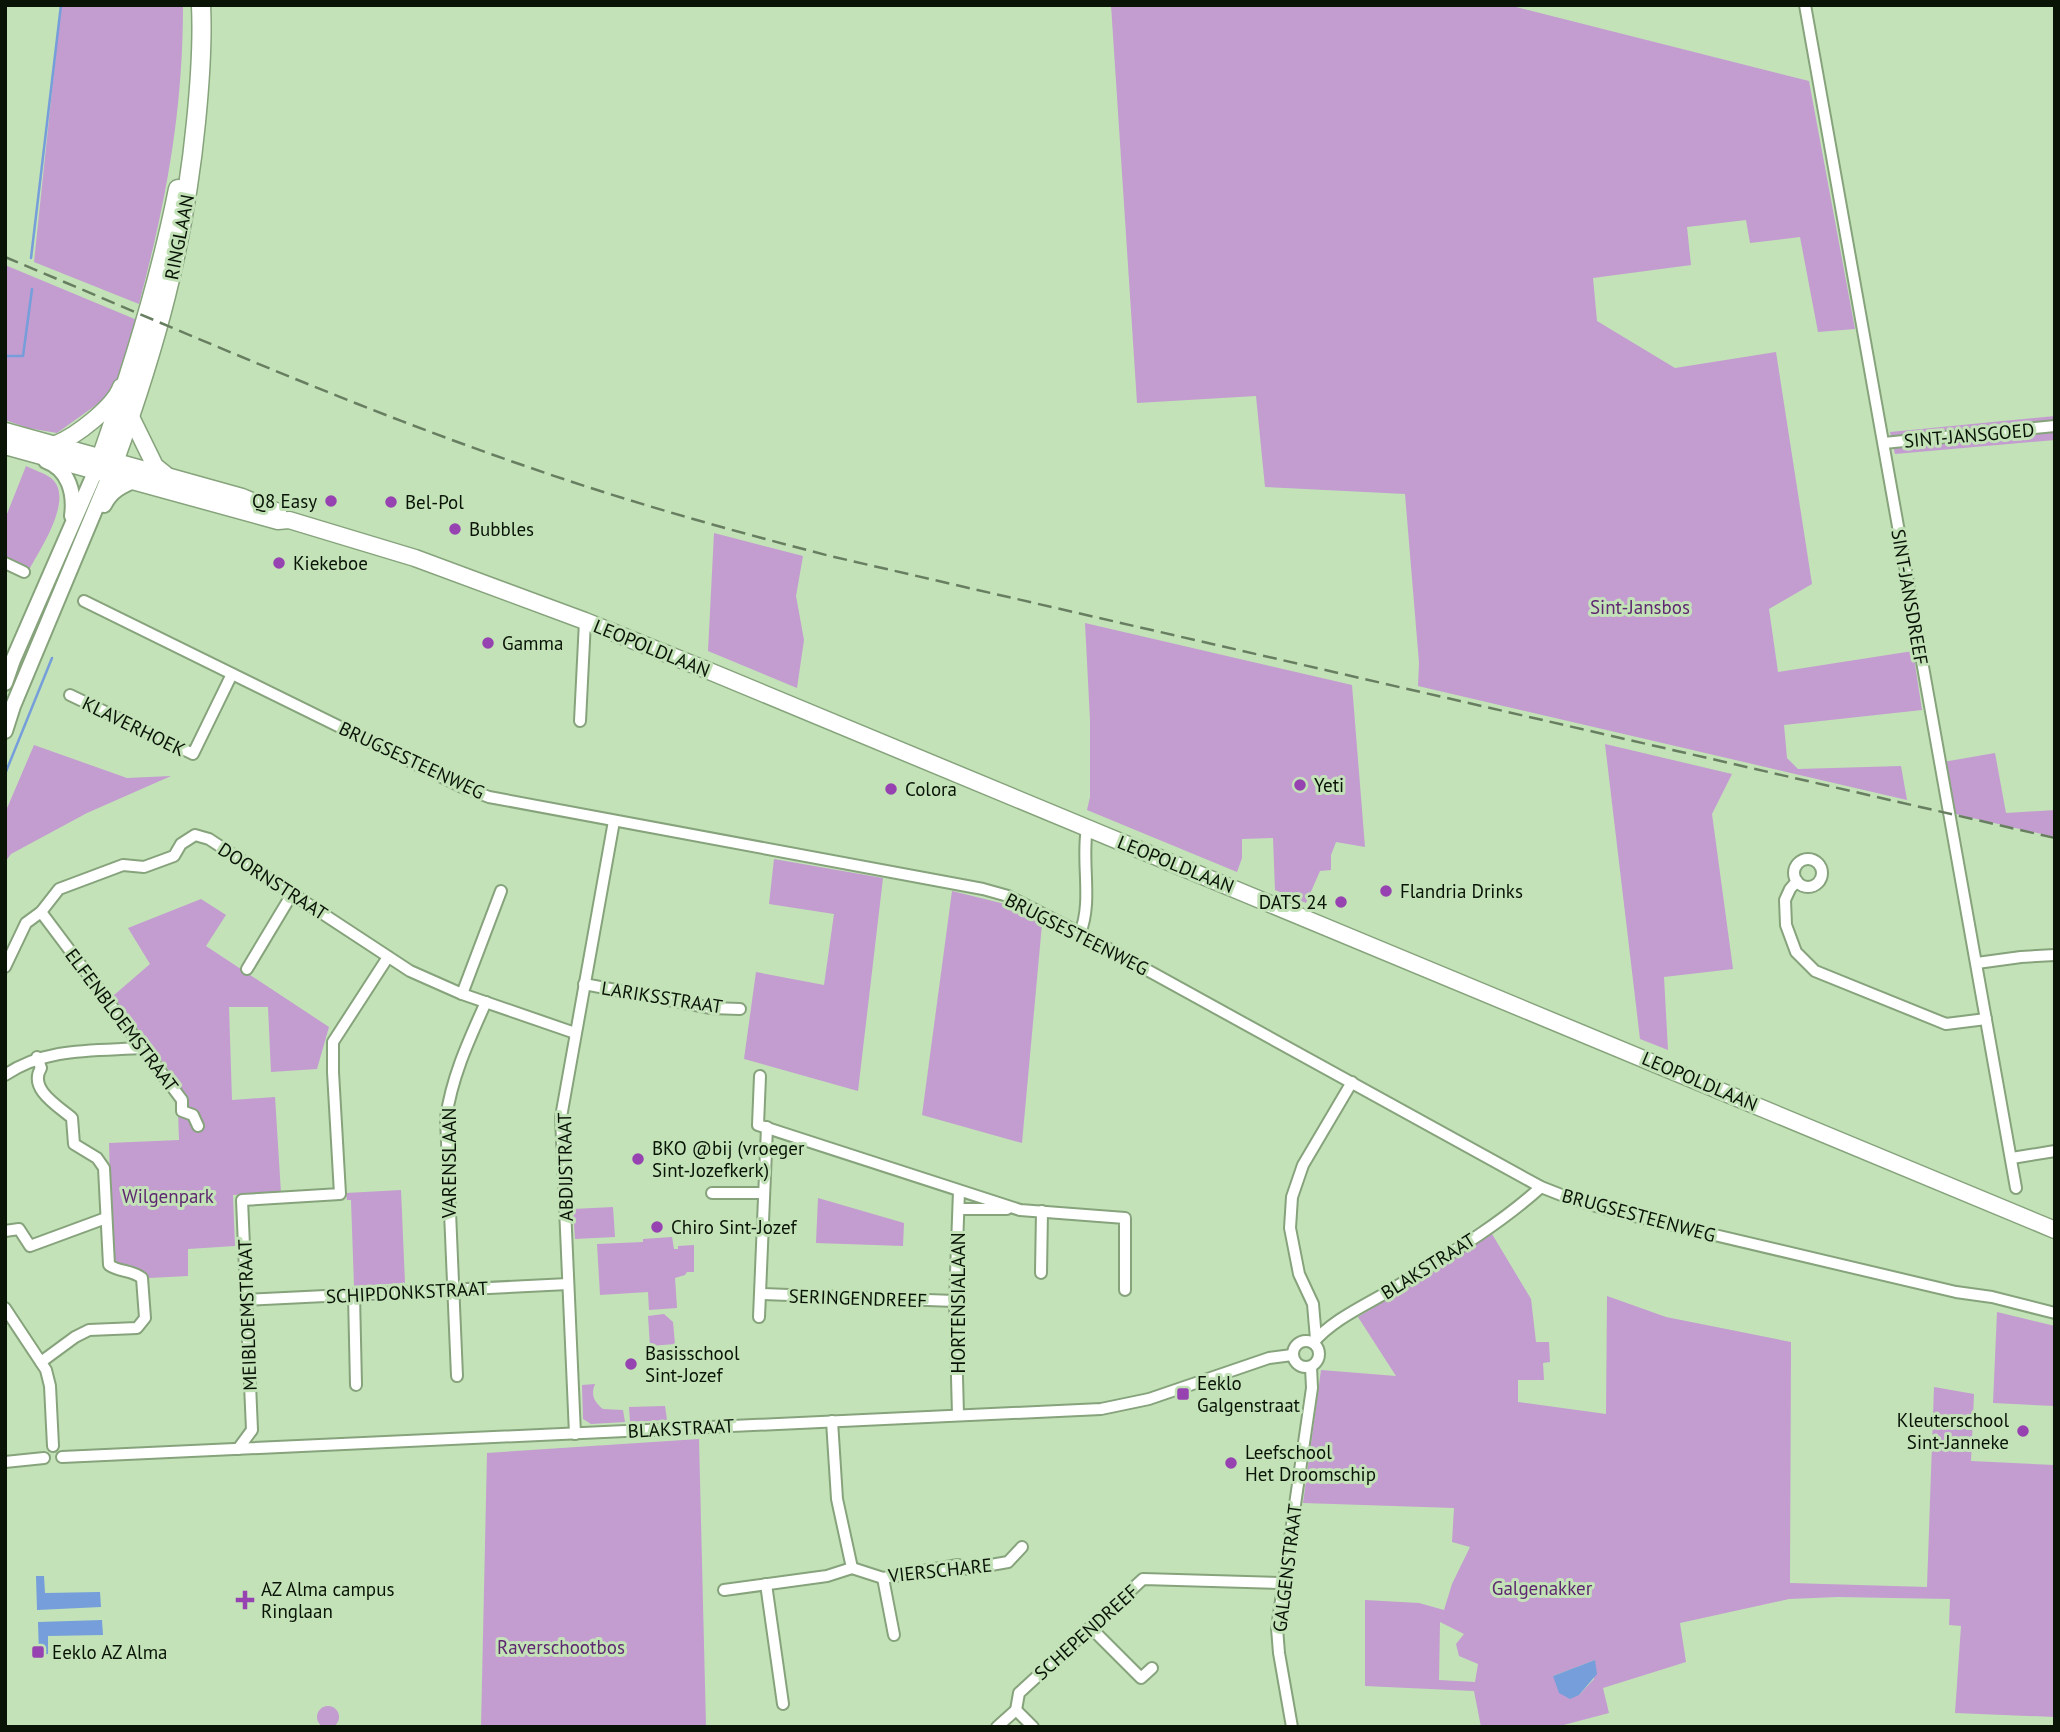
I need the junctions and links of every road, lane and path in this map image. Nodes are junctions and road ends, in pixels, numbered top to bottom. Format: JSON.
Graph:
{"nodes":[{"id":1,"x":191,"y":5,"type":"edge"},
{"id":2,"x":201,"y":5,"type":"edge"},
{"id":3,"x":1805,"y":5,"type":"edge"},
{"id":4,"x":130,"y":374,"type":"junction"},
{"id":5,"x":131,"y":417,"type":"junction"},
{"id":6,"x":2055,"y":426,"type":"edge"},
{"id":7,"x":5,"y":431,"type":"edge"},
{"id":8,"x":1884,"y":443,"type":"junction"},
{"id":9,"x":55,"y":444,"type":"junction"},
{"id":10,"x":5,"y":446,"type":"edge"},
{"id":11,"x":35,"y":454,"type":"junction"},
{"id":12,"x":106,"y":466,"type":"junction"},
{"id":13,"x":167,"y":476,"type":"junction"},
{"id":14,"x":136,"y":480,"type":"junction"},
{"id":15,"x":93,"y":516,"type":"junction"},
{"id":16,"x":289,"y":520,"type":"junction"},
{"id":17,"x":66,"y":538,"type":"junction"},
{"id":18,"x":5,"y":563,"type":"edge"},
{"id":19,"x":24,"y":572,"type":"dead end"},
{"id":20,"x":84,"y":601,"type":"dead end"},
{"id":21,"x":584,"y":621,"type":"junction"},
{"id":22,"x":232,"y":674,"type":"junction"},
{"id":23,"x":5,"y":683,"type":"edge"},
{"id":24,"x":70,"y":695,"type":"dead end"},
{"id":25,"x":580,"y":721,"type":"dead end"},
{"id":26,"x":5,"y":731,"type":"edge"},
{"id":27,"x":614,"y":821,"type":"junction"},
{"id":28,"x":1087,"y":828,"type":"junction"},
{"id":29,"x":1797,"y":881,"type":"dead end"},
{"id":30,"x":501,"y":891,"type":"dead end"},
{"id":31,"x":292,"y":894,"type":"junction"},
{"id":32,"x":41,"y":912,"type":"junction"},
{"id":33,"x":1080,"y":933,"type":"junction"},
{"id":34,"x":2055,"y":955,"type":"edge"},
{"id":35,"x":388,"y":957,"type":"junction"},
{"id":36,"x":1976,"y":963,"type":"junction"},
{"id":37,"x":5,"y":967,"type":"edge"},
{"id":38,"x":247,"y":969,"type":"dead end"},
{"id":39,"x":584,"y":984,"type":"junction"},
{"id":40,"x":461,"y":994,"type":"junction"},
{"id":41,"x":486,"y":1002,"type":"junction"},
{"id":42,"x":740,"y":1009,"type":"dead end"},
{"id":43,"x":1986,"y":1019,"type":"junction"},
{"id":44,"x":575,"y":1033,"type":"junction"},
{"id":45,"x":143,"y":1048,"type":"junction"},
{"id":46,"x":37,"y":1057,"type":"junction"},
{"id":47,"x":5,"y":1075,"type":"edge"},
{"id":48,"x":760,"y":1076,"type":"dead end"},
{"id":49,"x":1352,"y":1082,"type":"junction"},
{"id":50,"x":198,"y":1126,"type":"dead end"},
{"id":51,"x":767,"y":1128,"type":"junction"},
{"id":52,"x":2055,"y":1151,"type":"edge"},
{"id":53,"x":2012,"y":1158,"type":"junction"},
{"id":54,"x":1541,"y":1187,"type":"junction"},
{"id":55,"x":2016,"y":1188,"type":"dead end"},
{"id":56,"x":959,"y":1191,"type":"junction"},
{"id":57,"x":712,"y":1193,"type":"dead end"},
{"id":58,"x":764,"y":1194,"type":"junction"},
{"id":59,"x":959,"y":1209,"type":"junction"},
{"id":60,"x":1020,"y":1210,"type":"junction"},
{"id":61,"x":1042,"y":1211,"type":"junction"},
{"id":62,"x":106,"y":1218,"type":"junction"},
{"id":63,"x":2055,"y":1230,"type":"edge"},
{"id":64,"x":5,"y":1231,"type":"edge"},
{"id":65,"x":1041,"y":1273,"type":"dead end"},
{"id":66,"x":568,"y":1284,"type":"junction"},
{"id":67,"x":452,"y":1290,"type":"junction"},
{"id":68,"x":1125,"y":1290,"type":"dead end"},
{"id":69,"x":761,"y":1294,"type":"junction"},
{"id":70,"x":354,"y":1295,"type":"junction"},
{"id":71,"x":246,"y":1300,"type":"junction"},
{"id":72,"x":956,"y":1301,"type":"junction"},
{"id":73,"x":5,"y":1308,"type":"edge"},
{"id":74,"x":2055,"y":1313,"type":"edge"},
{"id":75,"x":759,"y":1317,"type":"dead end"},
{"id":76,"x":1314,"y":1341,"type":"junction"},
{"id":77,"x":1292,"y":1355,"type":"junction"},
{"id":78,"x":41,"y":1362,"type":"junction"},
{"id":79,"x":1311,"y":1367,"type":"junction"},
{"id":80,"x":457,"y":1376,"type":"dead end"},
{"id":81,"x":356,"y":1385,"type":"dead end"},
{"id":82,"x":958,"y":1415,"type":"junction"},
{"id":83,"x":832,"y":1421,"type":"junction"},
{"id":84,"x":251,"y":1430,"type":"junction"},
{"id":85,"x":575,"y":1434,"type":"junction"},
{"id":86,"x":53,"y":1446,"type":"junction"},
{"id":87,"x":265,"y":1448,"type":"junction"},
{"id":88,"x":238,"y":1449,"type":"junction"},
{"id":89,"x":62,"y":1457,"type":"junction"},
{"id":90,"x":44,"y":1458,"type":"junction"},
{"id":91,"x":5,"y":1462,"type":"edge"},
{"id":92,"x":1023,"y":1547,"type":"dead end"},
{"id":93,"x":852,"y":1569,"type":"junction"},
{"id":94,"x":883,"y":1578,"type":"junction"},
{"id":95,"x":1283,"y":1583,"type":"junction"},
{"id":96,"x":766,"y":1584,"type":"junction"},
{"id":97,"x":724,"y":1590,"type":"dead end"},
{"id":98,"x":1091,"y":1628,"type":"junction"},
{"id":99,"x":894,"y":1635,"type":"dead end"},
{"id":100,"x":1152,"y":1668,"type":"dead end"},
{"id":101,"x":783,"y":1704,"type":"dead end"},
{"id":102,"x":1016,"y":1710,"type":"junction"},
{"id":103,"x":997,"y":1727,"type":"edge"},
{"id":104,"x":1033,"y":1727,"type":"edge"},
{"id":105,"x":1292,"y":1727,"type":"edge"}],
"edges":[{"from":1,"to":4,"type":"highway","name":"RINGLAAN"},
{"from":2,"to":5,"type":"highway","name":"RINGLAAN"},
{"from":3,"to":8,"type":"street","name":"SINT-JANSDREEF"},
{"from":4,"to":9,"type":"main road"},
{"from":4,"to":12,"type":"highway","name":"RINGLAAN"},
{"from":5,"to":12,"type":"highway","name":"RINGLAAN"},
{"from":5,"to":13,"type":"main road"},
{"from":6,"to":8,"type":"street","name":"SINT-JANSGOED"},
{"from":7,"to":9,"type":"main road","name":"LEOPOLDLAAN"},
{"from":8,"to":36,"type":"street","name":"SINT-JANSDREEF"},
{"from":9,"to":12,"type":"main road","name":"LEOPOLDLAAN"},
{"from":10,"to":11,"type":"main road","name":"LEOPOLDLAAN"},
{"from":11,"to":12,"type":"main road","name":"LEOPOLDLAAN"},
{"from":11,"to":17,"type":"main road"},
{"from":12,"to":13,"type":"main road","name":"LEOPOLDLAAN"},
{"from":12,"to":14,"type":"main road","name":"LEOPOLDLAAN"},
{"from":12,"to":15,"type":"main road","name":"RINGLAAN"},
{"from":12,"to":17,"type":"main road","name":"RINGLAAN"},
{"from":13,"to":16,"type":"main road","name":"LEOPOLDLAAN"},
{"from":14,"to":15,"type":"main road"},
{"from":14,"to":16,"type":"main road","name":"LEOPOLDLAAN"},
{"from":15,"to":26,"type":"main road","name":"RINGLAAN"},
{"from":16,"to":21,"type":"main road","name":"LEOPOLDLAAN"},
{"from":17,"to":23,"type":"main road","name":"RINGLAAN"},
{"from":18,"to":19,"type":"street"},
{"from":20,"to":22,"type":"street","name":"BRUGSESTEENWEG"},
{"from":21,"to":25,"type":"street"},
{"from":21,"to":28,"type":"main road","name":"LEOPOLDLAAN"},
{"from":22,"to":24,"type":"street","name":"KLAVERHOEK"},
{"from":22,"to":27,"type":"street","name":"BRUGSESTEENWEG"},
{"from":27,"to":33,"type":"street","name":"BRUGSESTEENWEG"},
{"from":27,"to":39,"type":"street","name":"ABDIJSTRAAT"},
{"from":28,"to":33,"type":"street"},
{"from":28,"to":63,"type":"main road","name":"LEOPOLDLAAN"},
{"from":29,"to":43,"type":"street"},
{"from":30,"to":40,"type":"street"},
{"from":31,"to":32,"type":"street","name":"DOORNSTRAAT"},
{"from":31,"to":35,"type":"street","name":"DOORNSTRAAT"},
{"from":31,"to":38,"type":"street"},
{"from":32,"to":37,"type":"street","name":"DOORNSTRAAT"},
{"from":32,"to":45,"type":"street","name":"ELFENBLOEMSTRAAT"},
{"from":33,"to":49,"type":"street","name":"BRUGSESTEENWEG"},
{"from":34,"to":36,"type":"street"},
{"from":35,"to":40,"type":"street","name":"DOORNSTRAAT"},
{"from":35,"to":71,"type":"street","name":"MEIBLOEMSTRAAT"},
{"from":36,"to":43,"type":"street","name":"SINT-JANSDREEF"},
{"from":39,"to":42,"type":"street","name":"LARIKSSTRAAT"},
{"from":39,"to":44,"type":"street","name":"ABDIJSTRAAT"},
{"from":40,"to":41,"type":"street","name":"DOORNSTRAAT"},
{"from":41,"to":44,"type":"street","name":"DOORNSTRAAT"},
{"from":41,"to":67,"type":"street","name":"VARENSLAAN"},
{"from":43,"to":53,"type":"street","name":"SINT-JANSDREEF"},
{"from":44,"to":66,"type":"street","name":"ABDIJSTRAAT"},
{"from":45,"to":46,"type":"street"},
{"from":45,"to":50,"type":"street","name":"ELFENBLOEMSTRAAT"},
{"from":46,"to":47,"type":"street"},
{"from":46,"to":62,"type":"street"},
{"from":48,"to":51,"type":"street"},
{"from":49,"to":54,"type":"street","name":"BRUGSESTEENWEG"},
{"from":49,"to":76,"type":"street"},
{"from":51,"to":56,"type":"street"},
{"from":51,"to":58,"type":"street"},
{"from":52,"to":53,"type":"street"},
{"from":53,"to":55,"type":"street","name":"SINT-JANSDREEF"},
{"from":54,"to":74,"type":"street","name":"BRUGSESTEENWEG"},
{"from":54,"to":76,"type":"street","name":"BLAKSTRAAT"},
{"from":56,"to":59,"type":"street","name":"HORTENSIALAAN"},
{"from":56,"to":60,"type":"street"},
{"from":57,"to":58,"type":"street"},
{"from":58,"to":69,"type":"street"},
{"from":59,"to":60,"type":"street"},
{"from":59,"to":72,"type":"street","name":"HORTENSIALAAN"},
{"from":60,"to":61,"type":"street"},
{"from":61,"to":65,"type":"street"},
{"from":61,"to":68,"type":"street"},
{"from":62,"to":64,"type":"street"},
{"from":62,"to":78,"type":"street"},
{"from":66,"to":67,"type":"street","name":"SCHIPDONKSTRAAT"},
{"from":66,"to":85,"type":"street","name":"ABDIJSTRAAT"},
{"from":67,"to":70,"type":"street","name":"SCHIPDONKSTRAAT"},
{"from":67,"to":80,"type":"street","name":"VARENSLAAN"},
{"from":69,"to":72,"type":"street","name":"SERINGENDREEF"},
{"from":69,"to":75,"type":"street"},
{"from":70,"to":71,"type":"street","name":"SCHIPDONKSTRAAT"},
{"from":70,"to":81,"type":"street"},
{"from":71,"to":84,"type":"street","name":"MEIBLOEMSTRAAT"},
{"from":72,"to":82,"type":"street","name":"HORTENSIALAAN"},
{"from":73,"to":78,"type":"street"},
{"from":76,"to":77,"type":"street"},
{"from":76,"to":79,"type":"street"},
{"from":77,"to":79,"type":"street"},
{"from":77,"to":82,"type":"street","name":"BLAKSTRAAT"},
{"from":78,"to":86,"type":"street"},
{"from":79,"to":95,"type":"street","name":"GALGENSTRAAT"},
{"from":82,"to":83,"type":"street","name":"BLAKSTRAAT"},
{"from":83,"to":85,"type":"street","name":"BLAKSTRAAT"},
{"from":83,"to":93,"type":"street"},
{"from":84,"to":87,"type":"street"},
{"from":84,"to":88,"type":"street"},
{"from":85,"to":87,"type":"street","name":"BLAKSTRAAT"},
{"from":86,"to":89,"type":"street"},
{"from":86,"to":90,"type":"street"},
{"from":87,"to":88,"type":"street","name":"BLAKSTRAAT"},
{"from":88,"to":89,"type":"street","name":"BLAKSTRAAT"},
{"from":89,"to":90,"type":"street"},
{"from":90,"to":91,"type":"street"},
{"from":92,"to":94,"type":"street","name":"VIERSCHARE"},
{"from":93,"to":94,"type":"street","name":"VIERSCHARE"},
{"from":93,"to":96,"type":"street"},
{"from":94,"to":99,"type":"street"},
{"from":95,"to":98,"type":"street","name":"SCHEPENDREEF"},
{"from":95,"to":105,"type":"street","name":"GALGENSTRAAT"},
{"from":96,"to":97,"type":"street"},
{"from":96,"to":101,"type":"street"},
{"from":98,"to":100,"type":"street"},
{"from":98,"to":102,"type":"street","name":"SCHEPENDREEF"},
{"from":102,"to":103,"type":"street","name":"SCHEPENDREEF"},
{"from":102,"to":104,"type":"street"}]}
